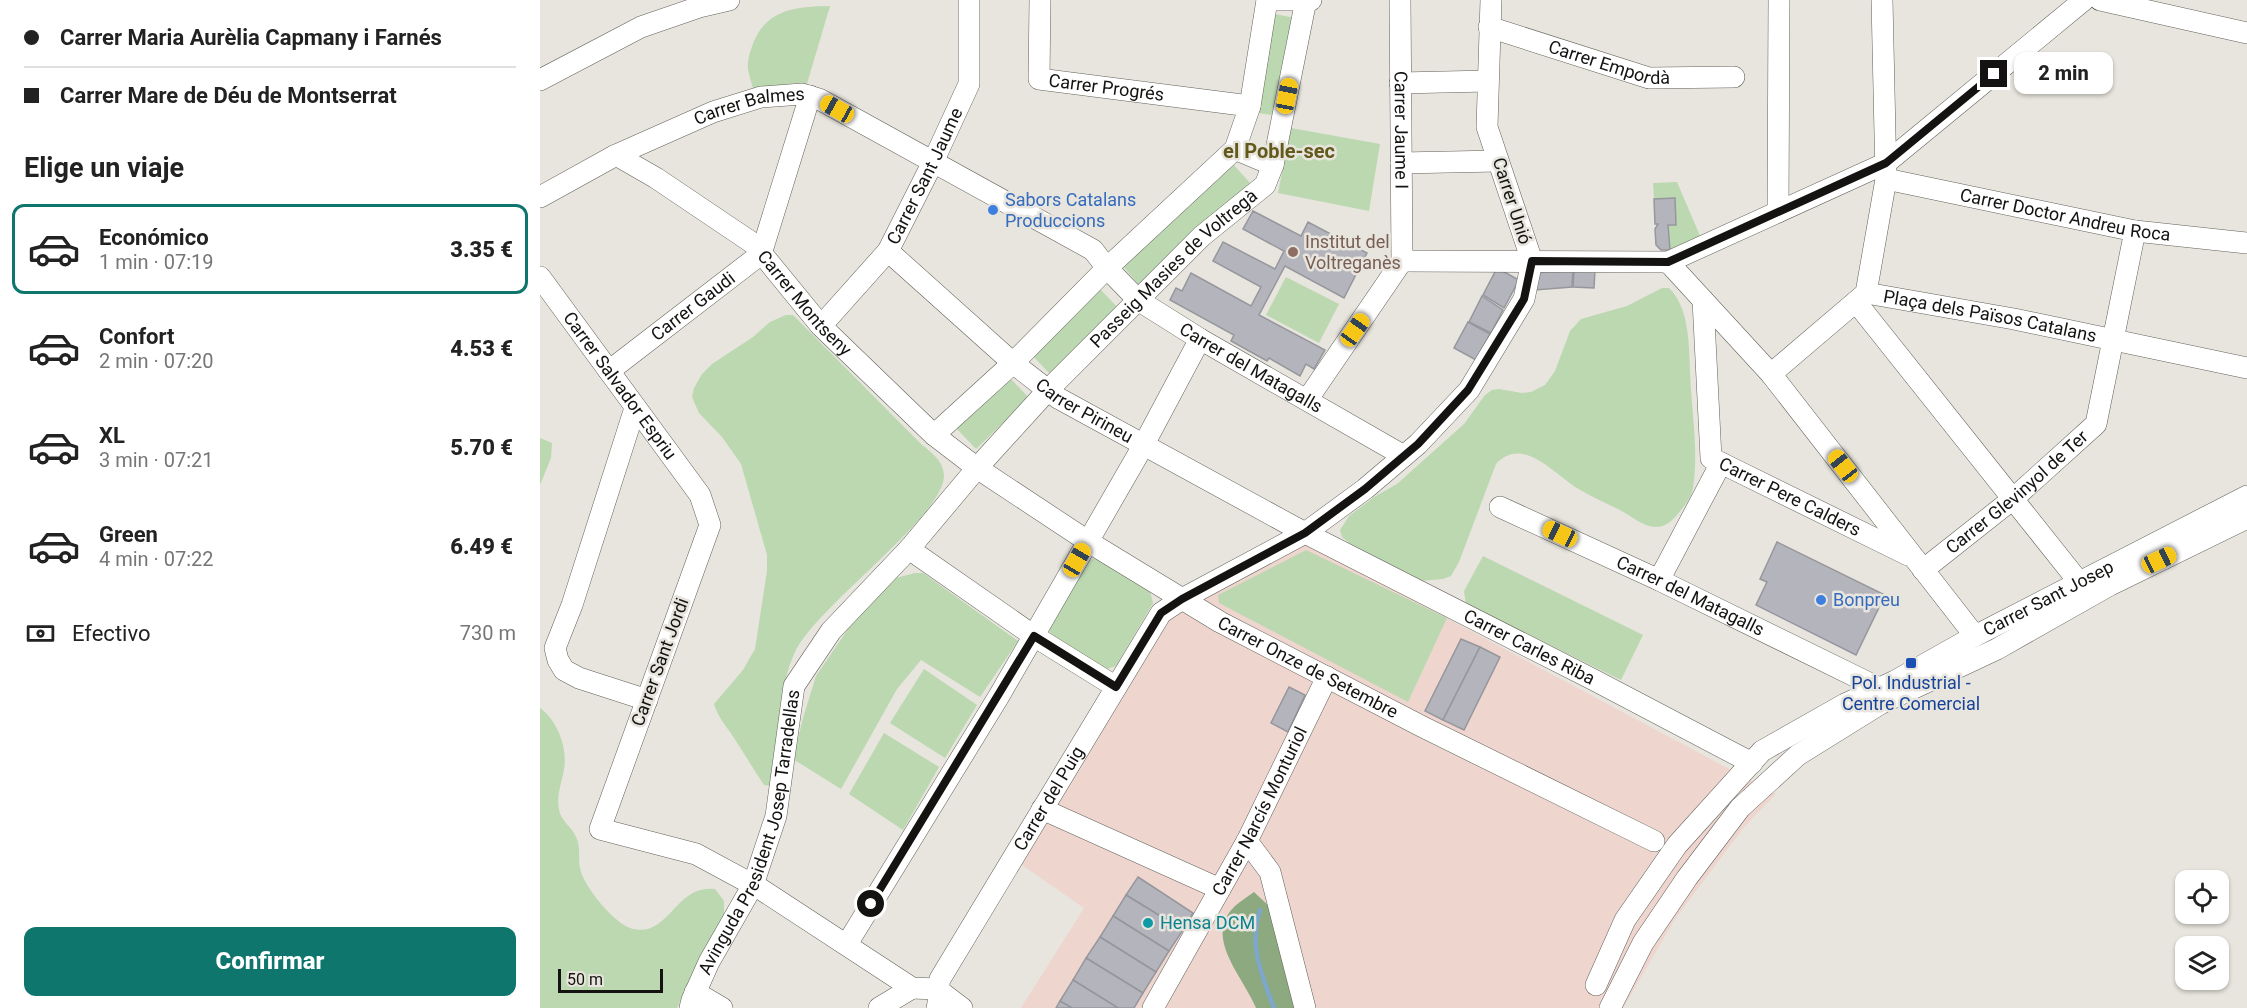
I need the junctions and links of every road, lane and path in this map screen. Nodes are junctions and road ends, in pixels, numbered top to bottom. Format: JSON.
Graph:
{"nodes":[{"id":1,"x":729,"y":0,"type":"edge"},
{"id":2,"x":969,"y":0,"type":"edge"},
{"id":3,"x":1040,"y":0,"type":"edge"},
{"id":4,"x":1267,"y":0,"type":"edge"},
{"id":5,"x":1306,"y":0,"type":"edge"},
{"id":6,"x":1311,"y":0,"type":"edge"},
{"id":7,"x":1400,"y":0,"type":"edge"},
{"id":8,"x":1491,"y":0,"type":"edge"},
{"id":9,"x":1779,"y":0,"type":"edge"},
{"id":10,"x":1882,"y":0,"type":"edge"},
{"id":11,"x":2084,"y":0,"type":"edge"},
{"id":12,"x":2100,"y":0,"type":"edge"},
{"id":13,"x":1489,"y":27,"type":"junction"},
{"id":14,"x":2247,"y":33,"type":"edge"},
{"id":15,"x":1734,"y":77,"type":"dead end"},
{"id":16,"x":540,"y":80,"type":"edge"},
{"id":17,"x":1488,"y":81,"type":"junction"},
{"id":18,"x":1400,"y":84,"type":"junction"},
{"id":19,"x":810,"y":96,"type":"junction"},
{"id":20,"x":1250,"y":106,"type":"junction"},
{"id":21,"x":1235,"y":149,"type":"junction"},
{"id":22,"x":616,"y":155,"type":"junction"},
{"id":23,"x":1498,"y":161,"type":"junction"},
{"id":24,"x":933,"y":162,"type":"junction"},
{"id":25,"x":1401,"y":163,"type":"junction"},
{"id":26,"x":1273,"y":165,"type":"junction"},
{"id":27,"x":1886,"y":171,"type":"junction"},
{"id":28,"x":540,"y":197,"type":"edge"},
{"id":29,"x":1778,"y":212,"type":"junction"},
{"id":30,"x":2134,"y":231,"type":"junction"},
{"id":31,"x":2247,"y":243,"type":"edge"},
{"id":32,"x":888,"y":251,"type":"junction"},
{"id":33,"x":761,"y":254,"type":"junction"},
{"id":34,"x":1402,"y":261,"type":"junction"},
{"id":35,"x":1532,"y":261,"type":"junction"},
{"id":36,"x":1668,"y":262,"type":"junction"},
{"id":37,"x":1107,"y":268,"type":"junction"},
{"id":38,"x":540,"y":277,"type":"edge"},
{"id":39,"x":1861,"y":297,"type":"junction"},
{"id":40,"x":1138,"y":300,"type":"junction"},
{"id":41,"x":1703,"y":300,"type":"junction"},
{"id":42,"x":821,"y":326,"type":"junction"},
{"id":43,"x":1200,"y":339,"type":"junction"},
{"id":44,"x":2113,"y":340,"type":"junction"},
{"id":45,"x":1013,"y":363,"type":"junction"},
{"id":46,"x":2247,"y":368,"type":"edge"},
{"id":47,"x":609,"y":371,"type":"junction"},
{"id":48,"x":1771,"y":374,"type":"junction"},
{"id":49,"x":1048,"y":390,"type":"junction"},
{"id":50,"x":1307,"y":400,"type":"junction"},
{"id":51,"x":635,"y":408,"type":"junction"},
{"id":52,"x":934,"y":435,"type":"junction"},
{"id":53,"x":1143,"y":446,"type":"junction"},
{"id":54,"x":1404,"y":456,"type":"junction"},
{"id":55,"x":1721,"y":463,"type":"junction"},
{"id":56,"x":977,"y":468,"type":"junction"},
{"id":57,"x":700,"y":495,"type":"joint"},
{"id":58,"x":2247,"y":496,"type":"edge"},
{"id":59,"x":2014,"y":498,"type":"junction"},
{"id":60,"x":1500,"y":507,"type":"dead end"},
{"id":61,"x":2247,"y":518,"type":"edge"},
{"id":62,"x":1305,"y":533,"type":"junction"},
{"id":63,"x":1088,"y":542,"type":"junction"},
{"id":64,"x":909,"y":549,"type":"junction"},
{"id":65,"x":1919,"y":564,"type":"junction"},
{"id":66,"x":1659,"y":580,"type":"junction"},
{"id":67,"x":2079,"y":582,"type":"junction"},
{"id":68,"x":2110,"y":585,"type":"junction"},
{"id":69,"x":1182,"y":599,"type":"junction"},
{"id":70,"x":1034,"y":636,"type":"junction"},
{"id":71,"x":1975,"y":636,"type":"junction"},
{"id":72,"x":1946,"y":652,"type":"junction"},
{"id":73,"x":1327,"y":677,"type":"junction"},
{"id":74,"x":1116,"y":687,"type":"junction"},
{"id":75,"x":1879,"y":688,"type":"junction"},
{"id":76,"x":647,"y":700,"type":"junction"},
{"id":77,"x":1752,"y":763,"type":"junction"},
{"id":78,"x":1042,"y":809,"type":"junction"},
{"id":79,"x":1247,"y":841,"type":"junction"},
{"id":80,"x":1671,"y":853,"type":"junction"},
{"id":81,"x":1701,"y":860,"type":"junction"},
{"id":82,"x":1687,"y":878,"type":"junction"},
{"id":83,"x":753,"y":885,"type":"junction"},
{"id":84,"x":1220,"y":890,"type":"junction"},
{"id":85,"x":847,"y":944,"type":"junction"},
{"id":86,"x":1596,"y":985,"type":"dead end"},
{"id":87,"x":912,"y":988,"type":"junction"},
{"id":88,"x":937,"y":999,"type":"edge"},
{"id":89,"x":693,"y":1000,"type":"edge"},
{"id":90,"x":722,"y":1008,"type":"edge"},
{"id":91,"x":879,"y":1008,"type":"edge"},
{"id":92,"x":962,"y":1008,"type":"edge"},
{"id":93,"x":1153,"y":1008,"type":"edge"},
{"id":94,"x":1305,"y":1008,"type":"edge"},
{"id":95,"x":1611,"y":1008,"type":"edge"}],
"edges":[{"from":1,"to":16,"type":"street"},
{"from":2,"to":24,"type":"street","name":"Carrer Sant Jaume"},
{"from":3,"to":20,"type":"street","name":"Carrer Progrés"},
{"from":4,"to":5,"type":"street"},
{"from":4,"to":20,"type":"street"},
{"from":5,"to":6,"type":"street"},
{"from":5,"to":26,"type":"street","name":"Passeig Masies de Voltregà"},
{"from":7,"to":18,"type":"street","name":"Carrer Jaume I"},
{"from":8,"to":13,"type":"street","name":"Carrer Unió"},
{"from":9,"to":29,"type":"street"},
{"from":10,"to":27,"type":"street"},
{"from":11,"to":27,"type":"street"},
{"from":12,"to":14,"type":"street"},
{"from":13,"to":15,"type":"street","name":"Carrer Empordà"},
{"from":13,"to":17,"type":"street","name":"Carrer Unió"},
{"from":17,"to":18,"type":"street"},
{"from":17,"to":23,"type":"street","name":"Carrer Unió"},
{"from":18,"to":25,"type":"street","name":"Carrer Jaume I"},
{"from":19,"to":22,"type":"street","name":"Carrer Balmes"},
{"from":19,"to":24,"type":"street","name":"Carrer Balmes"},
{"from":19,"to":33,"type":"street"},
{"from":20,"to":21,"type":"street"},
{"from":21,"to":26,"type":"street"},
{"from":21,"to":37,"type":"street"},
{"from":22,"to":28,"type":"street","name":"Carrer Balmes"},
{"from":22,"to":33,"type":"street","name":"Carrer Montseny"},
{"from":23,"to":25,"type":"street"},
{"from":23,"to":35,"type":"street","name":"Carrer Unió"},
{"from":24,"to":32,"type":"street","name":"Carrer Sant Jaume"},
{"from":24,"to":37,"type":"street","name":"Carrer Balmes"},
{"from":25,"to":34,"type":"street","name":"Carrer Jaume I"},
{"from":26,"to":40,"type":"street","name":"Passeig Masies de Voltregà"},
{"from":27,"to":29,"type":"street"},
{"from":27,"to":30,"type":"street","name":"Carrer Doctor Andreu Roca"},
{"from":27,"to":39,"type":"street"},
{"from":29,"to":36,"type":"street"},
{"from":30,"to":31,"type":"street","name":"Carrer Doctor Andreu Roca"},
{"from":30,"to":44,"type":"street","name":"Carrer Glevinyol de Ter"},
{"from":32,"to":42,"type":"street","name":"Carrer Sant Jaume"},
{"from":32,"to":45,"type":"street","name":"Carrer Pirineu"},
{"from":33,"to":42,"type":"street","name":"Carrer Montseny"},
{"from":33,"to":47,"type":"street","name":"Carrer Gaudi"},
{"from":34,"to":35,"type":"street"},
{"from":34,"to":50,"type":"street"},
{"from":35,"to":36,"type":"street"},
{"from":35,"to":54,"type":"street","name":"Carrer Unió"},
{"from":36,"to":41,"type":"street"},
{"from":37,"to":40,"type":"street","name":"Carrer del Matagalls"},
{"from":37,"to":45,"type":"street"},
{"from":38,"to":47,"type":"street","name":"Carrer Salvador Espriu"},
{"from":39,"to":44,"type":"street","name":"Plaça dels Països Catalans"},
{"from":39,"to":48,"type":"street"},
{"from":39,"to":59,"type":"street","name":"Plaça dels Països Catalans"},
{"from":40,"to":43,"type":"street","name":"Carrer del Matagalls"},
{"from":40,"to":49,"type":"street","name":"Passeig Masies de Voltregà"},
{"from":41,"to":48,"type":"street"},
{"from":41,"to":55,"type":"street","name":"Carrer Pere Calders"},
{"from":42,"to":52,"type":"street","name":"Carrer Montseny"},
{"from":43,"to":50,"type":"street","name":"Carrer del Matagalls"},
{"from":43,"to":53,"type":"street"},
{"from":44,"to":46,"type":"street","name":"Plaça dels Països Catalans"},
{"from":44,"to":59,"type":"street","name":"Carrer Glevinyol de Ter"},
{"from":45,"to":49,"type":"street","name":"Carrer Pirineu"},
{"from":45,"to":52,"type":"street"},
{"from":47,"to":51,"type":"street","name":"Carrer Salvador Espriu"},
{"from":48,"to":65,"type":"street"},
{"from":49,"to":53,"type":"street","name":"Carrer Pirineu"},
{"from":49,"to":56,"type":"street","name":"Passeig Masies de Voltregà"},
{"from":50,"to":54,"type":"street","name":"Carrer del Matagalls"},
{"from":51,"to":57,"type":"street","name":"Carrer Salvador Espriu"},
{"from":51,"to":76,"type":"street"},
{"from":52,"to":56,"type":"street","name":"Carrer Montseny"},
{"from":53,"to":62,"type":"street","name":"Carrer Pirineu"},
{"from":53,"to":63,"type":"street"},
{"from":54,"to":62,"type":"street","name":"Carrer Unió"},
{"from":55,"to":65,"type":"street","name":"Carrer Pere Calders"},
{"from":55,"to":66,"type":"street"},
{"from":56,"to":63,"type":"street","name":"Carrer Onze de Setembre"},
{"from":56,"to":64,"type":"street","name":"Avinguda President Josep Tarradellas"},
{"from":57,"to":76,"type":"street","name":"Carrer Sant Jordi"},
{"from":58,"to":67,"type":"street","name":"Carrer Sant Josep"},
{"from":59,"to":65,"type":"street","name":"Carrer Glevinyol de Ter"},
{"from":59,"to":67,"type":"street","name":"Plaça dels Països Catalans"},
{"from":60,"to":66,"type":"street","name":"Carrer del Matagalls"},
{"from":61,"to":68,"type":"street"},
{"from":62,"to":69,"type":"street","name":"Carrer Unió"},
{"from":62,"to":77,"type":"street","name":"Carrer Carles Riba"},
{"from":63,"to":69,"type":"street","name":"Carrer Onze de Setembre"},
{"from":63,"to":70,"type":"street"},
{"from":64,"to":70,"type":"street"},
{"from":64,"to":83,"type":"street","name":"Avinguda President Josep Tarradellas"},
{"from":65,"to":71,"type":"street"},
{"from":66,"to":75,"type":"street","name":"Carrer del Matagalls"},
{"from":67,"to":71,"type":"street","name":"Carrer Sant Josep"},
{"from":68,"to":72,"type":"street","name":"Carrer Sant Josep"},
{"from":68,"to":81,"type":"street"},
{"from":69,"to":73,"type":"street","name":"Carrer Onze de Setembre"},
{"from":69,"to":74,"type":"street","name":"Carrer del Puig"},
{"from":70,"to":74,"type":"street"},
{"from":70,"to":85,"type":"street"},
{"from":71,"to":72,"type":"street","name":"Carrer Sant Josep"},
{"from":72,"to":75,"type":"street","name":"Carrer Sant Josep"},
{"from":73,"to":79,"type":"street","name":"Carrer Narcís Monturiol"},
{"from":73,"to":80,"type":"street","name":"Carrer Onze de Setembre"},
{"from":74,"to":78,"type":"street","name":"Carrer del Puig"},
{"from":75,"to":77,"type":"street","name":"Carrer Sant Josep"},
{"from":76,"to":83,"type":"street","name":"Carrer Sant Jordi"},
{"from":77,"to":80,"type":"street","name":"Carrer Sant Josep"},
{"from":78,"to":84,"type":"street"},
{"from":78,"to":88,"type":"street","name":"Carrer del Puig"},
{"from":79,"to":84,"type":"street","name":"Carrer Narcís Monturiol"},
{"from":79,"to":94,"type":"street"},
{"from":80,"to":81,"type":"street"},
{"from":80,"to":82,"type":"street"},
{"from":80,"to":86,"type":"street","name":"Carrer Sant Josep"},
{"from":81,"to":82,"type":"street"},
{"from":82,"to":95,"type":"street"},
{"from":83,"to":85,"type":"street"},
{"from":83,"to":89,"type":"street","name":"Avinguda President Josep Tarradellas"},
{"from":84,"to":93,"type":"street","name":"Carrer Narcís Monturiol"},
{"from":85,"to":87,"type":"street"},
{"from":87,"to":88,"type":"street"},
{"from":87,"to":91,"type":"street"},
{"from":88,"to":92,"type":"street"},
{"from":89,"to":90,"type":"street"}]}
